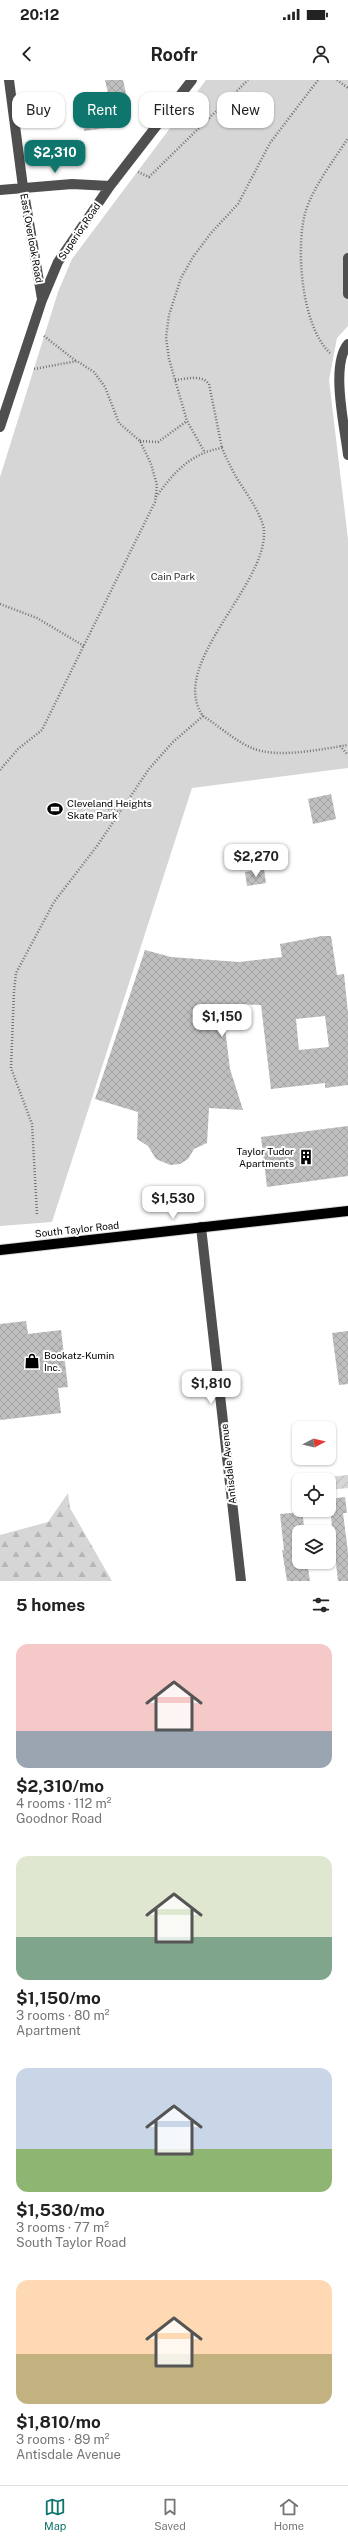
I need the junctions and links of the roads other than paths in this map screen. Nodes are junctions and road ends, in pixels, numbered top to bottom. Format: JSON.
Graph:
{"nodes":[{"id":1,"x":9,"y":80,"type":"edge"},
{"id":2,"x":192,"y":80,"type":"edge"},
{"id":3,"x":110,"y":186,"type":"junction"},
{"id":4,"x":23,"y":187,"type":"junction"},
{"id":5,"x":0,"y":190,"type":"edge"},
{"id":6,"x":348,"y":258,"type":"edge"},
{"id":7,"x":348,"y":294,"type":"edge"},
{"id":8,"x":42,"y":300,"type":"junction"},
{"id":9,"x":347,"y":345,"type":"edge"},
{"id":10,"x":0,"y":427,"type":"edge"},
{"id":11,"x":348,"y":455,"type":"edge"},
{"id":12,"x":348,"y":1211,"type":"edge"},
{"id":13,"x":201,"y":1227,"type":"junction"},
{"id":14,"x":0,"y":1250,"type":"edge"},
{"id":15,"x":241,"y":1581,"type":"edge"}],
"edges":[{"from":1,"to":4,"type":"street","name":"East Overlook Road"},
{"from":2,"to":3,"type":"street","name":"Superior Road"},
{"from":3,"to":4,"type":"street"},
{"from":3,"to":8,"type":"street","name":"Superior Road"},
{"from":4,"to":5,"type":"street"},
{"from":4,"to":8,"type":"street","name":"East Overlook Road"},
{"from":6,"to":7,"type":"street"},
{"from":8,"to":10,"type":"street","name":"Superior Road"},
{"from":9,"to":11,"type":"street"},
{"from":12,"to":13,"type":"main road","name":"South Taylor Road"},
{"from":13,"to":14,"type":"main road","name":"South Taylor Road"},
{"from":13,"to":15,"type":"street","name":"Antisdale Avenue"}]}
